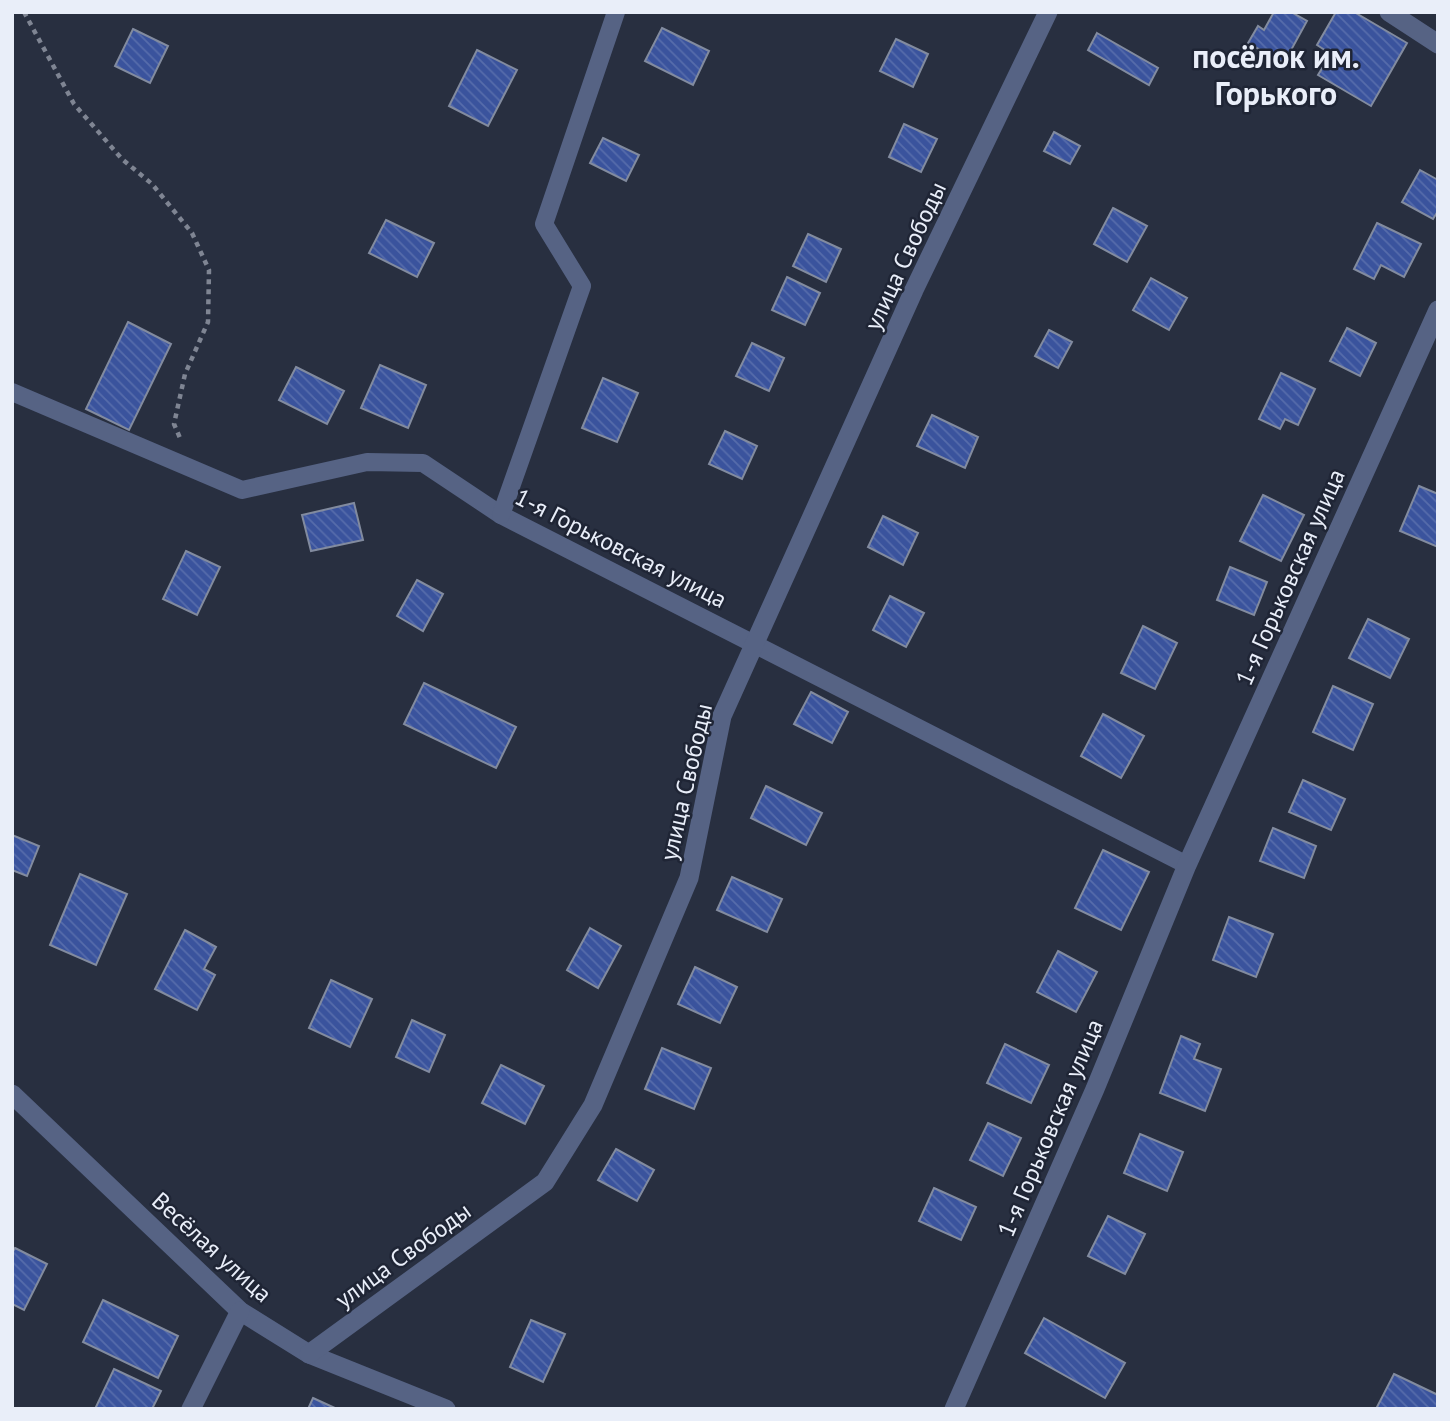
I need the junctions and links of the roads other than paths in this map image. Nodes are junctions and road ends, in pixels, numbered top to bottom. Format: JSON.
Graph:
{"nodes":[{"id":1,"x":616,"y":12,"type":"edge"},
{"id":2,"x":1048,"y":12,"type":"edge"},
{"id":3,"x":1389,"y":12,"type":"edge"},
{"id":4,"x":1438,"y":44,"type":"edge"},
{"id":5,"x":1438,"y":310,"type":"edge"},
{"id":6,"x":12,"y":392,"type":"edge"},
{"id":7,"x":501,"y":514,"type":"junction"},
{"id":8,"x":754,"y":644,"type":"junction"},
{"id":9,"x":1187,"y":865,"type":"junction"},
{"id":10,"x":12,"y":1094,"type":"edge"},
{"id":11,"x":240,"y":1311,"type":"junction"},
{"id":12,"x":309,"y":1354,"type":"junction"},
{"id":13,"x":191,"y":1409,"type":"edge"},
{"id":14,"x":446,"y":1409,"type":"edge"},
{"id":15,"x":954,"y":1409,"type":"edge"}],
"edges":[{"from":1,"to":7,"type":"lane"},
{"from":2,"to":8,"type":"street","name":"улица Свободы"},
{"from":3,"to":4,"type":"street"},
{"from":5,"to":9,"type":"street","name":"1-я Горьковская улица"},
{"from":6,"to":7,"type":"lane","name":"1-я Горьковская улица"},
{"from":7,"to":8,"type":"lane","name":"1-я Горьковская улица"},
{"from":8,"to":9,"type":"lane","name":"1-я Горьковская улица"},
{"from":8,"to":12,"type":"street","name":"улица Свободы"},
{"from":9,"to":15,"type":"street","name":"1-я Горьковская улица"},
{"from":10,"to":11,"type":"street","name":"Весёлая улица"},
{"from":11,"to":12,"type":"street","name":"Весёлая улица"},
{"from":11,"to":13,"type":"street"},
{"from":12,"to":14,"type":"street","name":"Весёлая улица"}]}
